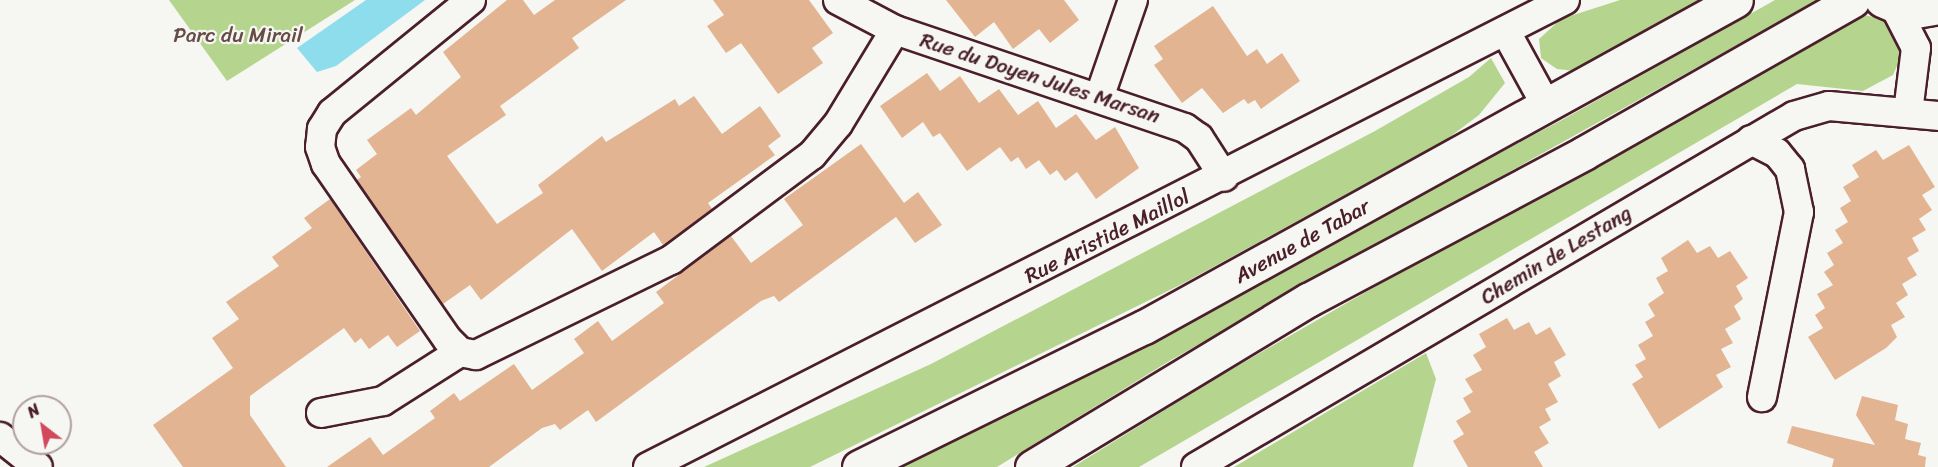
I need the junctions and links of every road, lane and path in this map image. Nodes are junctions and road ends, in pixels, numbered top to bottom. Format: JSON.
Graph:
{"nodes":[{"id":1,"x":471,"y":0,"type":"edge"},
{"id":2,"x":838,"y":0,"type":"edge"},
{"id":3,"x":1133,"y":0,"type":"edge"},
{"id":4,"x":1565,"y":0,"type":"edge"},
{"id":5,"x":1736,"y":0,"type":"edge"},
{"id":6,"x":1853,"y":0,"type":"edge"},
{"id":7,"x":1888,"y":4,"type":"edge"},
{"id":8,"x":1938,"y":7,"type":"edge"},
{"id":9,"x":895,"y":30,"type":"junction"},
{"id":10,"x":1506,"y":32,"type":"junction"},
{"id":11,"x":1100,"y":98,"type":"junction"},
{"id":12,"x":1547,"y":108,"type":"junction"},
{"id":13,"x":1927,"y":114,"type":"edge"},
{"id":14,"x":1751,"y":140,"type":"junction"},
{"id":15,"x":1224,"y":177,"type":"junction"},
{"id":16,"x":460,"y":352,"type":"junction"},
{"id":17,"x":1762,"y":397,"type":"dead end"},
{"id":18,"x":321,"y":413,"type":"dead end"},
{"id":19,"x":0,"y":436,"type":"edge"},
{"id":20,"x":38,"y":467,"type":"edge"},
{"id":21,"x":648,"y":467,"type":"edge"},
{"id":22,"x":859,"y":467,"type":"edge"},
{"id":23,"x":1032,"y":467,"type":"edge"},
{"id":24,"x":1196,"y":467,"type":"edge"}],
"edges":[{"from":1,"to":16,"type":"street"},
{"from":2,"to":9,"type":"street","name":"Rue du Doyen Jules Marsan"},
{"from":3,"to":11,"type":"street"},
{"from":4,"to":10,"type":"street","name":"Rue Aristide Maillol"},
{"from":5,"to":12,"type":"main road","name":"Avenue de Tabar"},
{"from":6,"to":23,"type":"main road"},
{"from":7,"to":8,"type":"main road"},
{"from":7,"to":13,"type":"street"},
{"from":9,"to":11,"type":"street","name":"Rue du Doyen Jules Marsan"},
{"from":9,"to":16,"type":"street"},
{"from":10,"to":12,"type":"street"},
{"from":10,"to":15,"type":"street","name":"Rue Aristide Maillol"},
{"from":11,"to":15,"type":"street","name":"Rue du Doyen Jules Marsan"},
{"from":12,"to":22,"type":"main road","name":"Avenue de Tabar"},
{"from":13,"to":14,"type":"street","name":"Chemin de Lestang"},
{"from":14,"to":17,"type":"street"},
{"from":14,"to":24,"type":"street","name":"Chemin de Lestang"},
{"from":15,"to":21,"type":"street","name":"Rue Aristide Maillol"},
{"from":16,"to":18,"type":"street"},
{"from":19,"to":20,"type":"street"}]}
